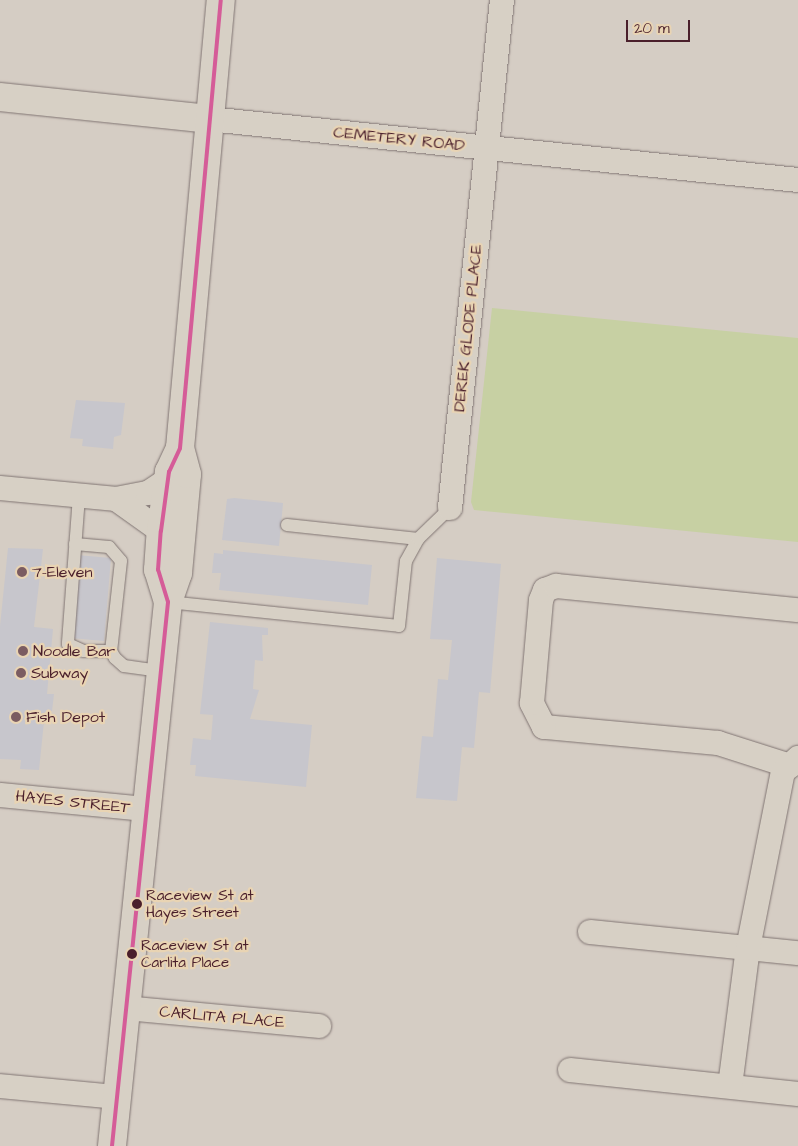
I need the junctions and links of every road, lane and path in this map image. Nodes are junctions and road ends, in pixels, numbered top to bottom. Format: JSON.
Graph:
{"nodes":[{"id":1,"x":221,"y":0,"type":"edge"},
{"id":2,"x":502,"y":0,"type":"edge"},
{"id":3,"x":0,"y":97,"type":"edge"},
{"id":4,"x":209,"y":119,"type":"junction"},
{"id":5,"x":486,"y":149,"type":"junction"},
{"id":6,"x":798,"y":180,"type":"edge"},
{"id":7,"x":180,"y":448,"type":"junction"},
{"id":8,"x":167,"y":480,"type":"junction"},
{"id":9,"x":0,"y":488,"type":"edge"},
{"id":10,"x":79,"y":496,"type":"junction"},
{"id":11,"x":116,"y":500,"type":"junction"},
{"id":12,"x":450,"y":508,"type":"joint"},
{"id":13,"x":287,"y":525,"type":"dead end"},
{"id":14,"x":161,"y":531,"type":"junction"},
{"id":15,"x":418,"y":539,"type":"junction"},
{"id":16,"x":75,"y":544,"type":"junction"},
{"id":17,"x":168,"y":602,"type":"junction"},
{"id":18,"x":798,"y":610,"type":"edge"},
{"id":19,"x":111,"y":652,"type":"junction"},
{"id":20,"x":161,"y":671,"type":"junction"},
{"id":21,"x":792,"y":767,"type":"edge"},
{"id":22,"x":0,"y":795,"type":"edge"},
{"id":23,"x":146,"y":809,"type":"junction"},
{"id":24,"x":590,"y":932,"type":"dead end"},
{"id":25,"x":748,"y":948,"type":"junction"},
{"id":26,"x":798,"y":953,"type":"edge"},
{"id":27,"x":124,"y":1008,"type":"junction"},
{"id":28,"x":319,"y":1026,"type":"dead end"},
{"id":29,"x":570,"y":1070,"type":"dead end"},
{"id":30,"x":0,"y":1086,"type":"edge"},
{"id":31,"x":730,"y":1086,"type":"junction"},
{"id":32,"x":798,"y":1094,"type":"edge"},
{"id":33,"x":116,"y":1097,"type":"junction"},
{"id":34,"x":112,"y":1146,"type":"edge"}],
"edges":[{"from":1,"to":4,"type":"street"},
{"from":2,"to":5,"type":"street","name":"DEREK GLODE PLACE"},
{"from":3,"to":4,"type":"street","name":"CEMETERY ROAD"},
{"from":4,"to":5,"type":"street","name":"CEMETERY ROAD"},
{"from":4,"to":7,"type":"street"},
{"from":5,"to":6,"type":"street","name":"CEMETERY ROAD"},
{"from":5,"to":12,"type":"street","name":"DEREK GLODE PLACE"},
{"from":7,"to":8,"type":"street"},
{"from":7,"to":17,"type":"street"},
{"from":8,"to":11,"type":"street"},
{"from":8,"to":14,"type":"street"},
{"from":9,"to":10,"type":"street"},
{"from":10,"to":11,"type":"street"},
{"from":10,"to":16,"type":"lane"},
{"from":11,"to":14,"type":"street"},
{"from":12,"to":15,"type":"lane"},
{"from":13,"to":15,"type":"lane"},
{"from":14,"to":17,"type":"street"},
{"from":15,"to":17,"type":"lane"},
{"from":16,"to":19,"type":"lane"},
{"from":16,"to":19,"type":"lane"},
{"from":17,"to":20,"type":"street"},
{"from":18,"to":21,"type":"street"},
{"from":19,"to":20,"type":"lane"},
{"from":20,"to":23,"type":"street"},
{"from":21,"to":25,"type":"street"},
{"from":22,"to":23,"type":"street","name":"HAYES STREET"},
{"from":23,"to":27,"type":"street"},
{"from":24,"to":25,"type":"street"},
{"from":25,"to":26,"type":"street"},
{"from":25,"to":31,"type":"street"},
{"from":27,"to":28,"type":"street","name":"CARLITA PLACE"},
{"from":27,"to":33,"type":"street"},
{"from":29,"to":31,"type":"street"},
{"from":30,"to":33,"type":"street"},
{"from":31,"to":32,"type":"street"},
{"from":33,"to":34,"type":"street"}]}
